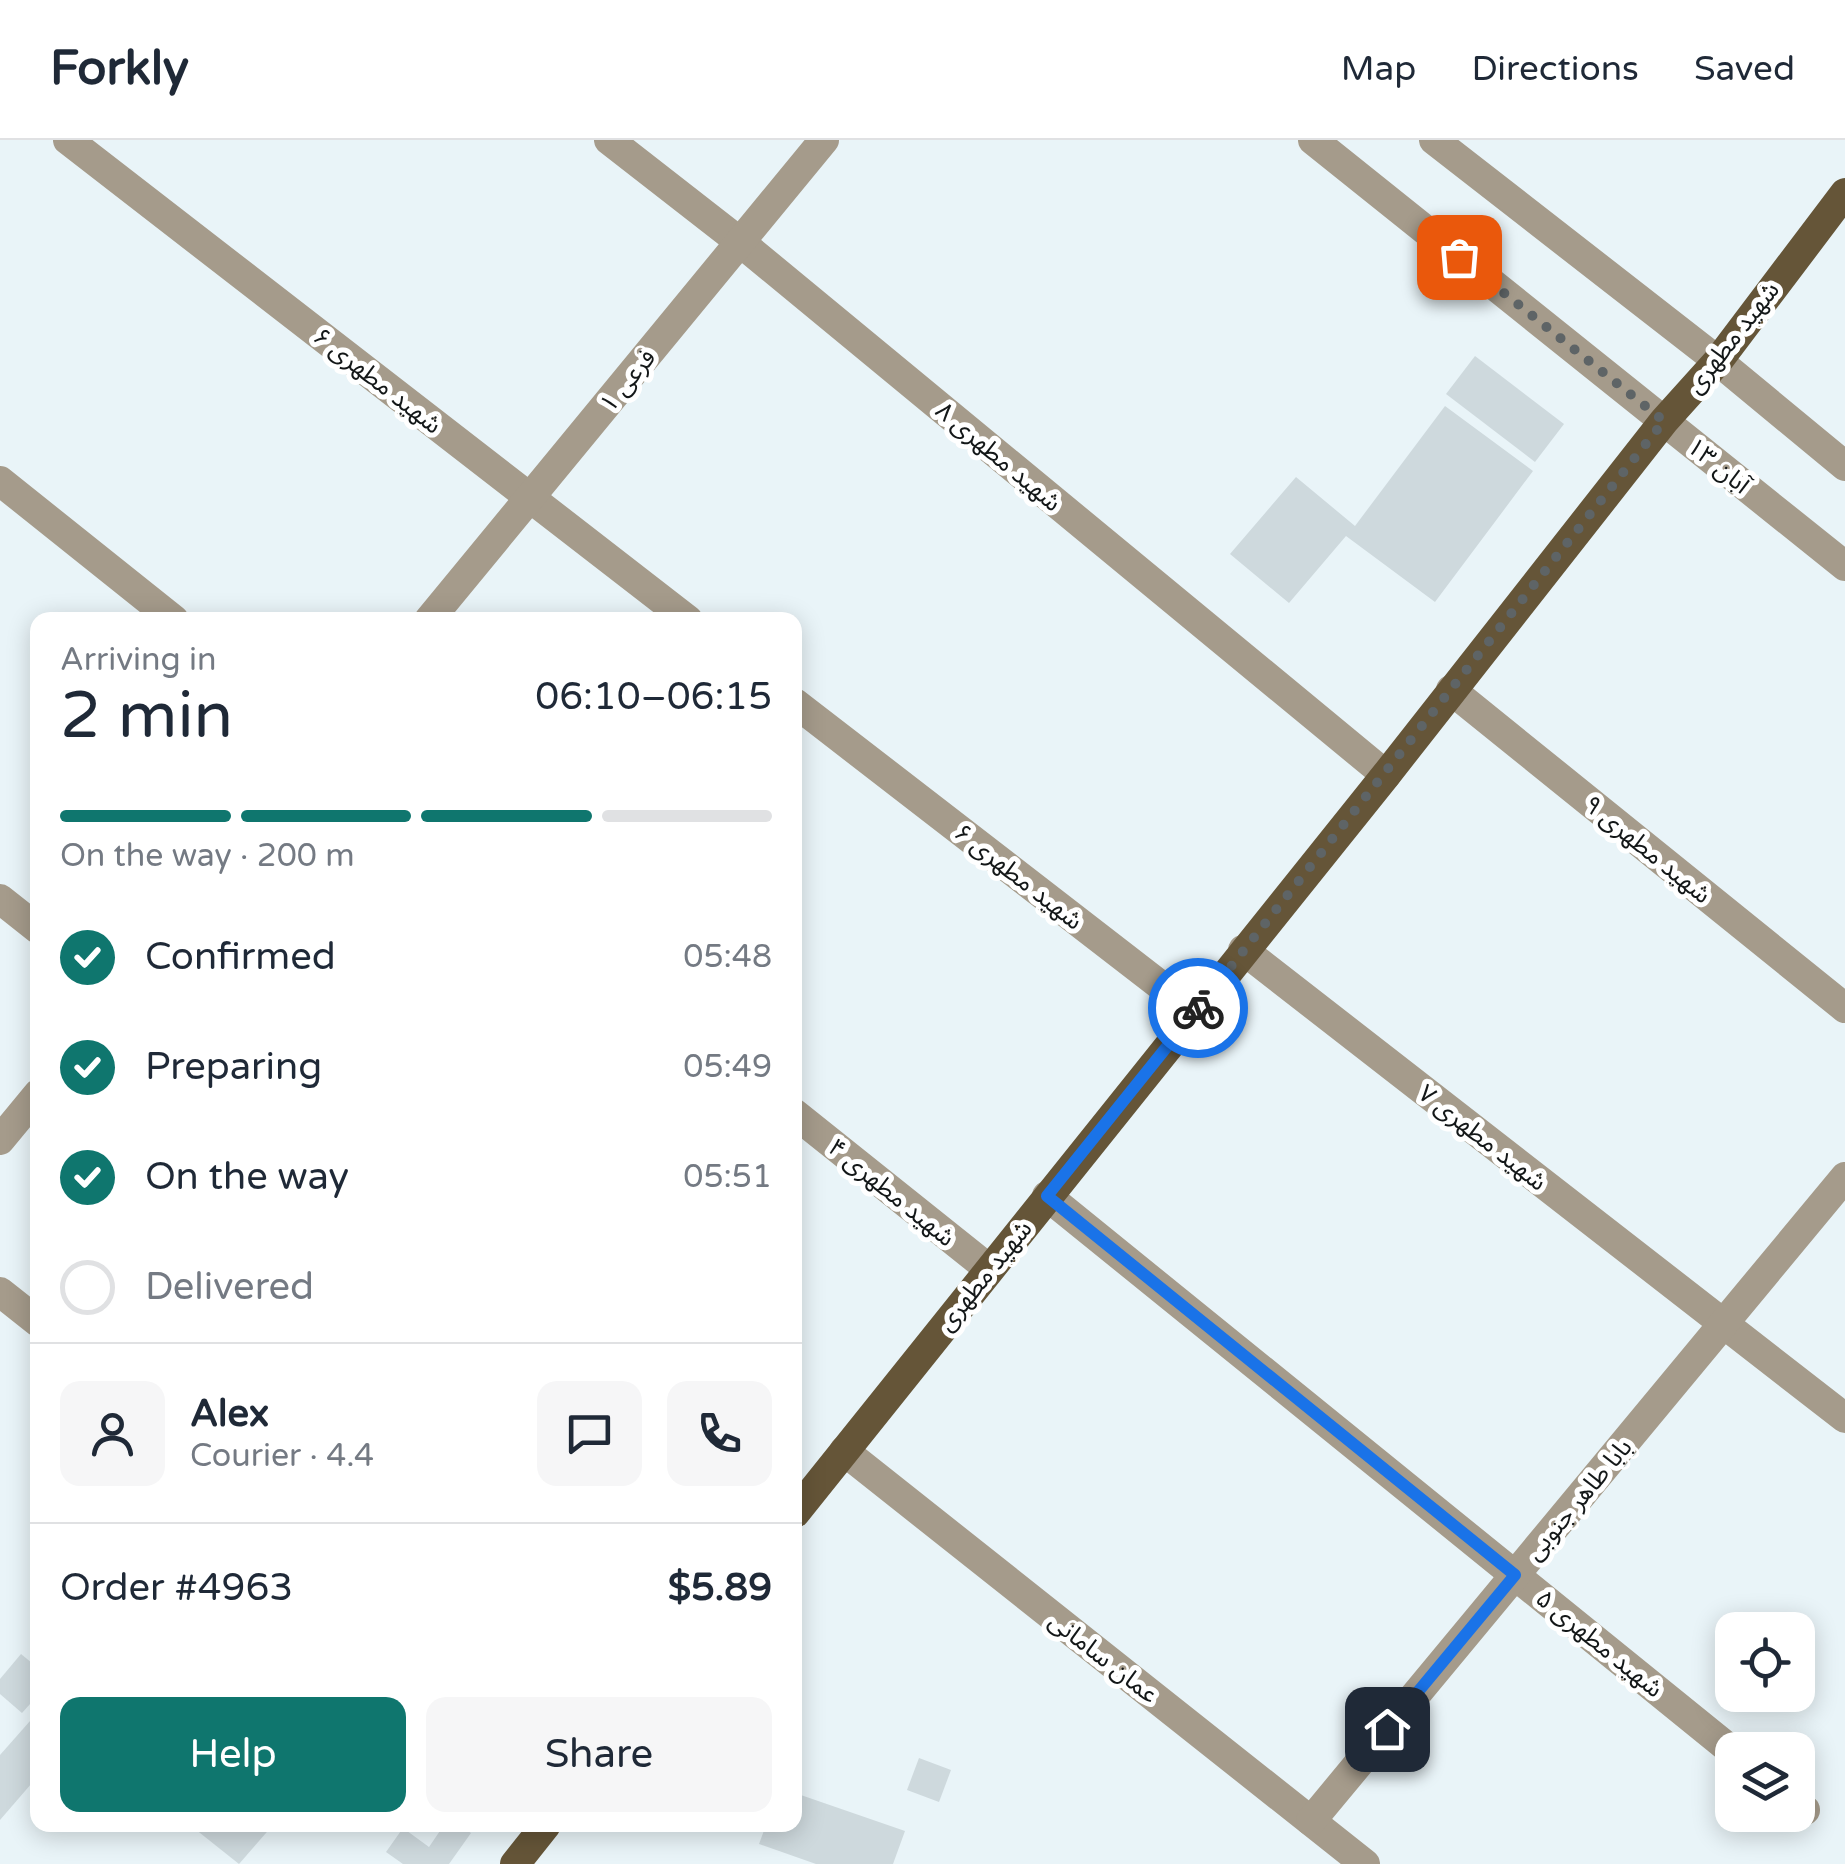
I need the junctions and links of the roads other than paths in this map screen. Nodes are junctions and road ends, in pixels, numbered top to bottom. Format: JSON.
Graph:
{"nodes":[{"id":1,"x":68,"y":140,"type":"edge"},
{"id":2,"x":610,"y":140,"type":"edge"},
{"id":3,"x":824,"y":140,"type":"edge"},
{"id":4,"x":1313,"y":140,"type":"edge"},
{"id":5,"x":1434,"y":140,"type":"edge"},
{"id":6,"x":1841,"y":205,"type":"edge"},
{"id":7,"x":740,"y":242,"type":"junction"},
{"id":8,"x":1718,"y":360,"type":"junction"},
{"id":9,"x":1664,"y":421,"type":"junction"},
{"id":10,"x":1845,"y":466,"type":"edge"},
{"id":11,"x":0,"y":481,"type":"edge"},
{"id":12,"x":530,"y":498,"type":"junction"},
{"id":13,"x":1845,"y":566,"type":"edge"},
{"id":14,"x":164,"y":612,"type":"edge"},
{"id":15,"x":436,"y":612,"type":"edge"},
{"id":16,"x":678,"y":612,"type":"edge"},
{"id":17,"x":1450,"y":690,"type":"junction"},
{"id":18,"x":802,"y":708,"type":"edge"},
{"id":19,"x":1386,"y":775,"type":"junction"},
{"id":20,"x":0,"y":900,"type":"edge"},
{"id":21,"x":30,"y":923,"type":"edge"},
{"id":22,"x":1243,"y":950,"type":"junction"},
{"id":23,"x":1845,"y":1008,"type":"edge"},
{"id":24,"x":1194,"y":1012,"type":"junction"},
{"id":25,"x":30,"y":1104,"type":"edge"},
{"id":26,"x":802,"y":1120,"type":"edge"},
{"id":27,"x":0,"y":1140,"type":"edge"},
{"id":28,"x":1845,"y":1177,"type":"edge"},
{"id":29,"x":1047,"y":1196,"type":"junction"},
{"id":30,"x":989,"y":1269,"type":"junction"},
{"id":31,"x":0,"y":1292,"type":"edge"},
{"id":32,"x":30,"y":1316,"type":"edge"},
{"id":33,"x":1724,"y":1324,"type":"junction"},
{"id":34,"x":1845,"y":1418,"type":"edge"},
{"id":35,"x":844,"y":1451,"type":"junction"},
{"id":36,"x":802,"y":1503,"type":"edge"},
{"id":37,"x":1515,"y":1575,"type":"junction"},
{"id":38,"x":1715,"y":1737,"type":"edge"},
{"id":39,"x":1310,"y":1821,"type":"junction"},
{"id":40,"x":540,"y":1832,"type":"edge"},
{"id":41,"x":515,"y":1864,"type":"edge"},
{"id":42,"x":1365,"y":1864,"type":"edge"}],
"edges":[{"from":1,"to":12,"type":"street","name":"شهید مطهری ۶"},
{"from":2,"to":7,"type":"street","name":"شهید مطهری ۸"},
{"from":3,"to":7,"type":"street","name":"فرعی ۱"},
{"from":4,"to":9,"type":"street","name":"آبان ۱۳"},
{"from":5,"to":8,"type":"street"},
{"from":6,"to":8,"type":"main road","name":"شهید مطهری"},
{"from":7,"to":12,"type":"street","name":"فرعی ۱"},
{"from":7,"to":19,"type":"street","name":"شهید مطهری ۸"},
{"from":8,"to":9,"type":"main road","name":"شهید مطهری"},
{"from":8,"to":10,"type":"street"},
{"from":9,"to":13,"type":"street","name":"آبان ۱۳"},
{"from":9,"to":17,"type":"main road","name":"شهید مطهری"},
{"from":11,"to":14,"type":"street"},
{"from":12,"to":15,"type":"street","name":"فرعی ۱"},
{"from":12,"to":16,"type":"street","name":"شهید مطهری ۶"},
{"from":17,"to":19,"type":"main road","name":"شهید مطهری"},
{"from":17,"to":23,"type":"street","name":"شهید مطهری ۹"},
{"from":18,"to":24,"type":"street","name":"شهید مطهری ۶"},
{"from":19,"to":22,"type":"main road","name":"شهید مطهری"},
{"from":20,"to":21,"type":"street"},
{"from":22,"to":24,"type":"main road","name":"شهید مطهری"},
{"from":22,"to":33,"type":"street","name":"شهید مطهری ۷"},
{"from":24,"to":29,"type":"main road","name":"شهید مطهری"},
{"from":25,"to":27,"type":"street"},
{"from":26,"to":30,"type":"street","name":"شهید مطهری ۴"},
{"from":28,"to":33,"type":"street","name":"بابا طاهر جنوبی"},
{"from":29,"to":30,"type":"main road","name":"شهید مطهری"},
{"from":29,"to":37,"type":"street","name":"شهید مطهری ۵"},
{"from":30,"to":35,"type":"main road","name":"شهید مطهری"},
{"from":31,"to":32,"type":"street"},
{"from":33,"to":34,"type":"street","name":"شهید مطهری ۷"},
{"from":33,"to":37,"type":"street","name":"بابا طاهر جنوبی"},
{"from":35,"to":36,"type":"main road","name":"شهید مطهری"},
{"from":35,"to":39,"type":"street","name":"عمان سامانی"},
{"from":37,"to":38,"type":"street","name":"شهید مطهری ۵"},
{"from":37,"to":39,"type":"street","name":"بابا طاهر جنوبی"},
{"from":39,"to":42,"type":"street","name":"عمان سامانی"},
{"from":40,"to":41,"type":"main road"}]}
